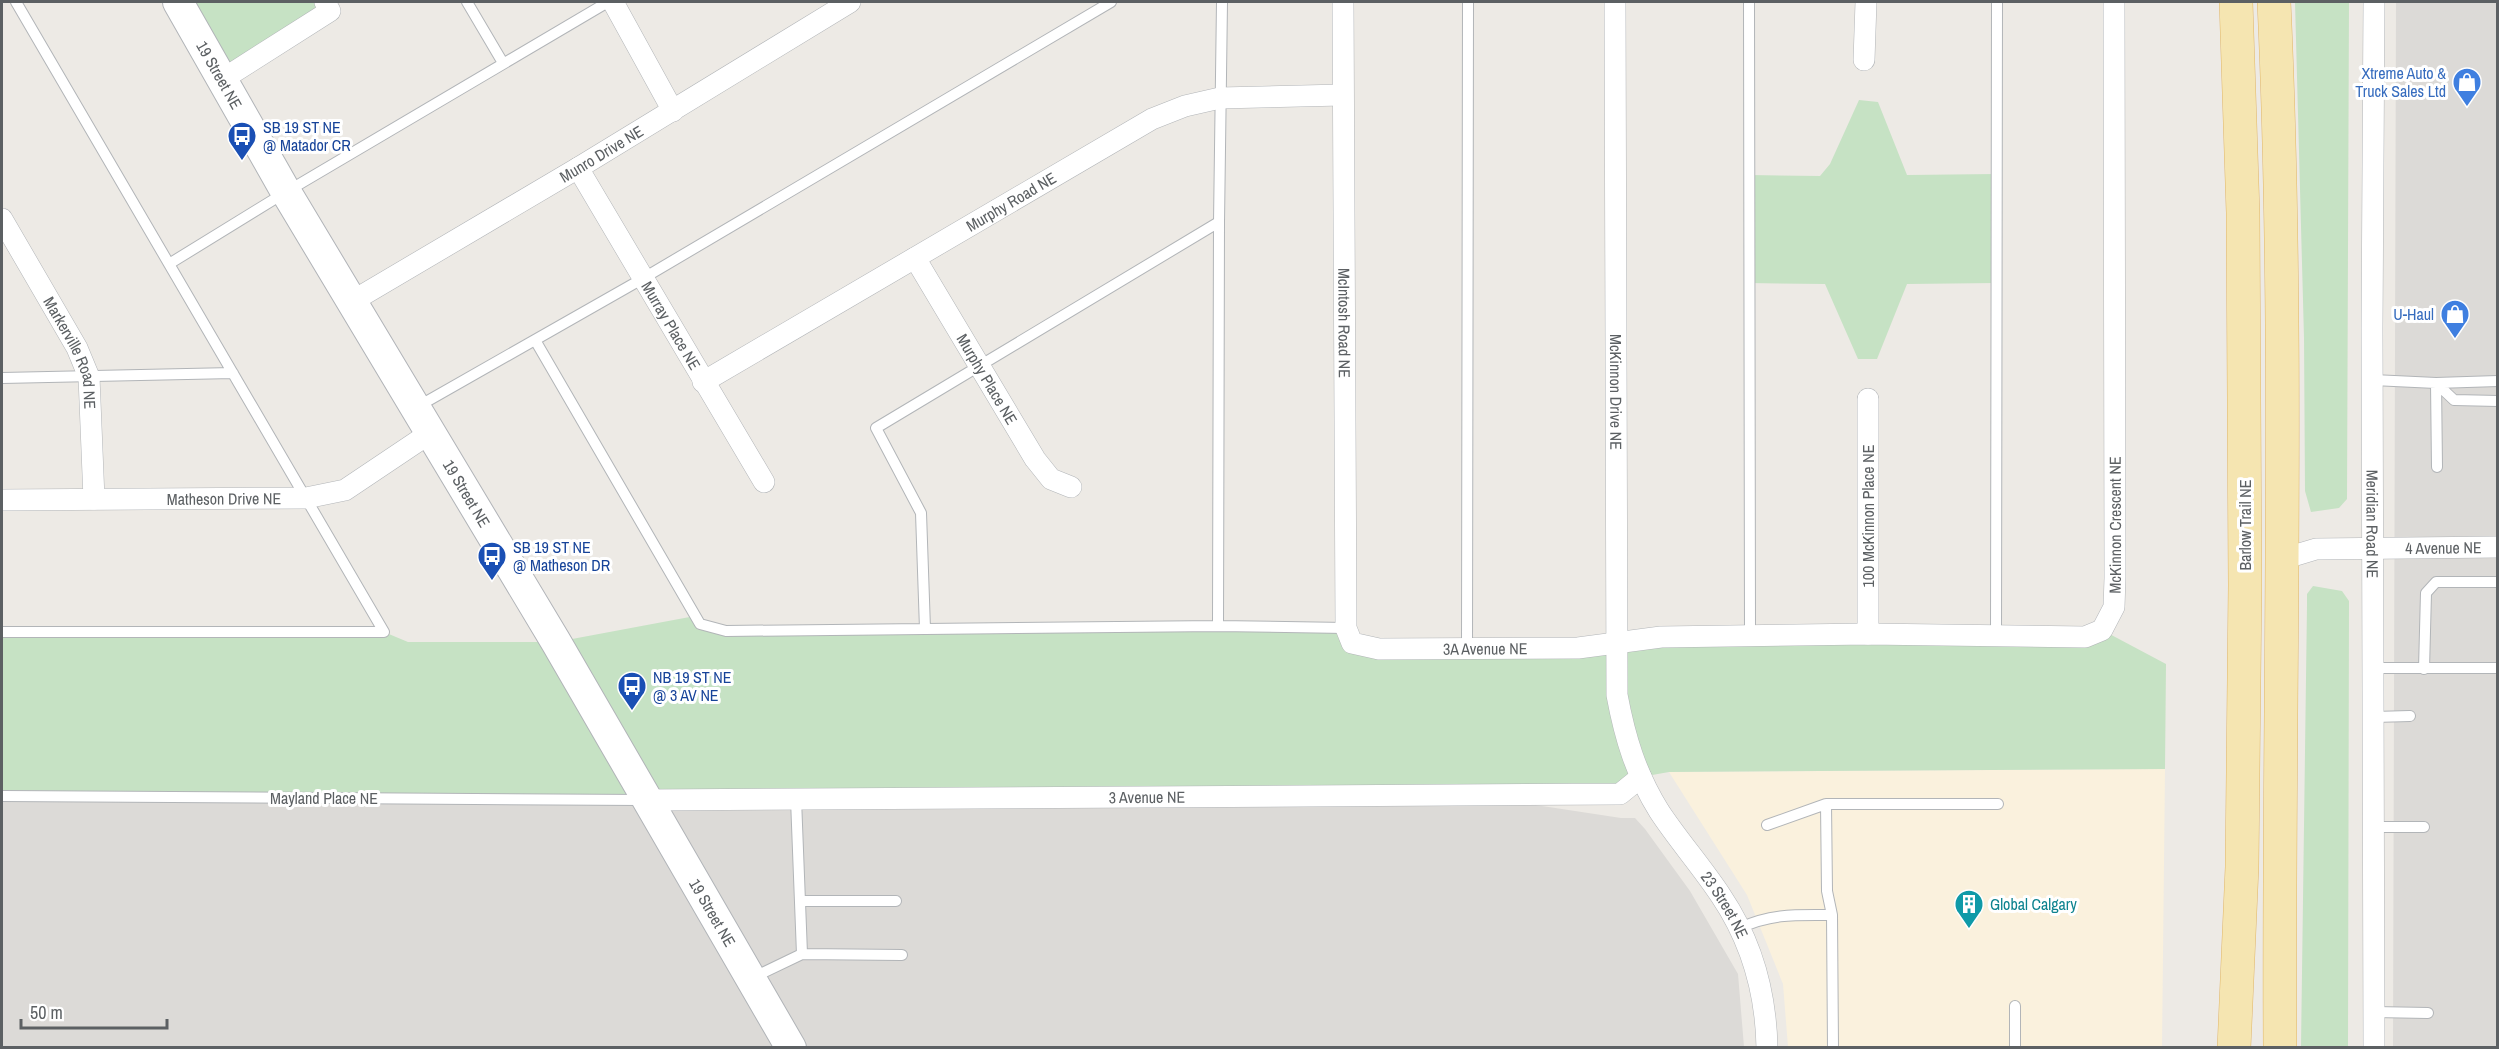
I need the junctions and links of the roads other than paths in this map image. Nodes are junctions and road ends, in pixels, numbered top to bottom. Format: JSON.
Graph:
{"nodes":[{"id":1,"x":16,"y":2,"type":"edge"},
{"id":2,"x":178,"y":2,"type":"edge"},
{"id":3,"x":325,"y":2,"type":"edge"},
{"id":4,"x":467,"y":2,"type":"edge"},
{"id":5,"x":608,"y":2,"type":"edge"},
{"id":6,"x":613,"y":2,"type":"edge"},
{"id":7,"x":850,"y":2,"type":"edge"},
{"id":8,"x":1111,"y":2,"type":"edge"},
{"id":9,"x":1222,"y":2,"type":"edge"},
{"id":10,"x":1342,"y":2,"type":"edge"},
{"id":11,"x":1467,"y":2,"type":"edge"},
{"id":12,"x":1615,"y":2,"type":"edge"},
{"id":13,"x":1749,"y":2,"type":"edge"},
{"id":14,"x":1866,"y":2,"type":"edge"},
{"id":15,"x":1997,"y":2,"type":"edge"},
{"id":16,"x":2114,"y":2,"type":"edge"},
{"id":17,"x":2236,"y":2,"type":"edge"},
{"id":18,"x":2274,"y":2,"type":"edge"},
{"id":19,"x":2374,"y":2,"type":"edge"},
{"id":20,"x":1864,"y":60,"type":"dead end"},
{"id":21,"x":503,"y":63,"type":"junction"},
{"id":22,"x":223,"y":79,"type":"junction"},
{"id":23,"x":1342,"y":95,"type":"junction"},
{"id":24,"x":1220,"y":98,"type":"junction"},
{"id":25,"x":673,"y":111,"type":"junction"},
{"id":26,"x":579,"y":168,"type":"junction"},
{"id":27,"x":286,"y":192,"type":"junction"},
{"id":28,"x":2,"y":219,"type":"edge"},
{"id":29,"x":1219,"y":222,"type":"junction"},
{"id":30,"x":915,"y":258,"type":"junction"},
{"id":31,"x":169,"y":264,"type":"junction"},
{"id":32,"x":642,"y":279,"type":"junction"},
{"id":33,"x":351,"y":302,"type":"junction"},
{"id":34,"x":535,"y":340,"type":"junction"},
{"id":35,"x":978,"y":365,"type":"junction"},
{"id":36,"x":233,"y":373,"type":"junction"},
{"id":37,"x":89,"y":377,"type":"junction"},
{"id":38,"x":2,"y":378,"type":"edge"},
{"id":39,"x":2373,"y":380,"type":"junction"},
{"id":40,"x":2498,"y":381,"type":"edge"},
{"id":41,"x":703,"y":382,"type":"junction"},
{"id":42,"x":2436,"y":383,"type":"junction"},
{"id":43,"x":1868,"y":399,"type":"dead end"},
{"id":44,"x":2498,"y":401,"type":"edge"},
{"id":45,"x":422,"y":421,"type":"junction"},
{"id":46,"x":2437,"y":466,"type":"dead end"},
{"id":47,"x":764,"y":482,"type":"dead end"},
{"id":48,"x":1071,"y":487,"type":"dead end"},
{"id":49,"x":94,"y":498,"type":"junction"},
{"id":50,"x":306,"y":498,"type":"junction"},
{"id":51,"x":2,"y":500,"type":"edge"},
{"id":52,"x":2374,"y":548,"type":"junction"},
{"id":53,"x":2498,"y":548,"type":"edge"},
{"id":54,"x":2283,"y":559,"type":"junction"},
{"id":55,"x":2498,"y":582,"type":"edge"},
{"id":56,"x":2245,"y":585,"type":"junction"},
{"id":57,"x":1218,"y":626,"type":"junction"},
{"id":58,"x":925,"y":629,"type":"junction"},
{"id":59,"x":2,"y":632,"type":"edge"},
{"id":60,"x":1868,"y":634,"type":"junction"},
{"id":61,"x":1349,"y":636,"type":"junction"},
{"id":62,"x":1750,"y":636,"type":"junction"},
{"id":63,"x":1996,"y":636,"type":"junction"},
{"id":64,"x":1616,"y":642,"type":"junction"},
{"id":65,"x":1467,"y":649,"type":"junction"},
{"id":66,"x":2374,"y":668,"type":"junction"},
{"id":67,"x":2498,"y":668,"type":"edge"},
{"id":68,"x":2424,"y":669,"type":"junction"},
{"id":69,"x":2410,"y":716,"type":"dead end"},
{"id":70,"x":2374,"y":717,"type":"junction"},
{"id":71,"x":1641,"y":777,"type":"junction"},
{"id":72,"x":2,"y":796,"type":"edge"},
{"id":73,"x":796,"y":799,"type":"junction"},
{"id":74,"x":647,"y":800,"type":"junction"},
{"id":75,"x":1826,"y":804,"type":"junction"},
{"id":76,"x":1998,"y":804,"type":"dead end"},
{"id":77,"x":1767,"y":825,"type":"dead end"},
{"id":78,"x":2374,"y":827,"type":"junction"},
{"id":79,"x":2424,"y":827,"type":"dead end"},
{"id":80,"x":800,"y":901,"type":"junction"},
{"id":81,"x":896,"y":901,"type":"dead end"},
{"id":82,"x":1832,"y":915,"type":"junction"},
{"id":83,"x":1740,"y":928,"type":"junction"},
{"id":84,"x":802,"y":954,"type":"junction"},
{"id":85,"x":902,"y":955,"type":"dead end"},
{"id":86,"x":751,"y":978,"type":"junction"},
{"id":87,"x":2015,"y":1006,"type":"dead end"},
{"id":88,"x":2374,"y":1012,"type":"junction"},
{"id":89,"x":2428,"y":1013,"type":"dead end"},
{"id":90,"x":791,"y":1047,"type":"edge"},
{"id":91,"x":1767,"y":1047,"type":"edge"},
{"id":92,"x":1833,"y":1047,"type":"edge"},
{"id":93,"x":2015,"y":1047,"type":"edge"},
{"id":94,"x":2234,"y":1047,"type":"edge"},
{"id":95,"x":2280,"y":1047,"type":"edge"},
{"id":96,"x":2374,"y":1047,"type":"edge"}],
"edges":[{"from":1,"to":31,"type":"lane"},
{"from":2,"to":22,"type":"street","name":"19 Street NE"},
{"from":3,"to":22,"type":"street"},
{"from":4,"to":21,"type":"lane"},
{"from":5,"to":21,"type":"lane"},
{"from":6,"to":25,"type":"street"},
{"from":7,"to":25,"type":"street","name":"Munro Drive NE"},
{"from":8,"to":32,"type":"lane"},
{"from":9,"to":24,"type":"lane"},
{"from":10,"to":23,"type":"street","name":"McIntosh Road NE"},
{"from":11,"to":65,"type":"lane"},
{"from":12,"to":64,"type":"street","name":"McKinnon Drive NE"},
{"from":13,"to":62,"type":"lane"},
{"from":14,"to":20,"type":"street"},
{"from":15,"to":63,"type":"lane"},
{"from":16,"to":63,"type":"street","name":"McKinnon Crescent NE"},
{"from":17,"to":56,"type":"main road","name":"Barlow Trail NE"},
{"from":18,"to":54,"type":"main road"},
{"from":19,"to":39,"type":"street","name":"Meridian Road NE"},
{"from":21,"to":27,"type":"lane"},
{"from":22,"to":27,"type":"street","name":"19 Street NE"},
{"from":23,"to":24,"type":"street","name":"Murphy Road NE"},
{"from":23,"to":61,"type":"street","name":"McIntosh Road NE"},
{"from":24,"to":29,"type":"lane"},
{"from":24,"to":30,"type":"street","name":"Murphy Road NE"},
{"from":25,"to":26,"type":"street","name":"Munro Drive NE"},
{"from":26,"to":32,"type":"street","name":"Murray Place NE"},
{"from":26,"to":33,"type":"street","name":"Munro Drive NE"},
{"from":27,"to":31,"type":"lane"},
{"from":27,"to":33,"type":"street","name":"19 Street NE"},
{"from":28,"to":37,"type":"street","name":"Markerville Road NE"},
{"from":29,"to":35,"type":"lane"},
{"from":29,"to":57,"type":"lane"},
{"from":30,"to":35,"type":"street","name":"Murphy Place NE"},
{"from":30,"to":41,"type":"street","name":"Murphy Road NE"},
{"from":31,"to":36,"type":"lane"},
{"from":32,"to":34,"type":"lane"},
{"from":32,"to":41,"type":"street","name":"Murray Place NE"},
{"from":33,"to":45,"type":"street","name":"19 Street NE"},
{"from":34,"to":45,"type":"lane"},
{"from":34,"to":58,"type":"lane"},
{"from":35,"to":48,"type":"street","name":"Murphy Place NE"},
{"from":35,"to":58,"type":"lane"},
{"from":36,"to":37,"type":"lane"},
{"from":36,"to":50,"type":"lane"},
{"from":37,"to":38,"type":"lane"},
{"from":37,"to":49,"type":"street","name":"Markerville Road NE"},
{"from":39,"to":42,"type":"lane"},
{"from":39,"to":52,"type":"street","name":"Meridian Road NE"},
{"from":40,"to":42,"type":"lane"},
{"from":41,"to":47,"type":"street","name":"Murray Place NE"},
{"from":42,"to":44,"type":"lane"},
{"from":42,"to":46,"type":"lane"},
{"from":43,"to":60,"type":"street","name":"100 McKinnon Place NE"},
{"from":45,"to":50,"type":"street","name":"Matheson Drive NE"},
{"from":45,"to":74,"type":"street","name":"19 Street NE"},
{"from":49,"to":50,"type":"street","name":"Matheson Drive NE"},
{"from":49,"to":51,"type":"street","name":"Matheson Drive NE"},
{"from":50,"to":59,"type":"lane"},
{"from":52,"to":53,"type":"street","name":"4 Avenue NE"},
{"from":52,"to":54,"type":"street","name":"4 Avenue NE"},
{"from":52,"to":66,"type":"street","name":"Meridian Road NE"},
{"from":54,"to":56,"type":"street"},
{"from":54,"to":95,"type":"main road"},
{"from":55,"to":68,"type":"lane"},
{"from":56,"to":94,"type":"main road","name":"Barlow Trail NE"},
{"from":57,"to":58,"type":"lane"},
{"from":57,"to":61,"type":"lane"},
{"from":60,"to":62,"type":"street","name":"McKinnon Crescent NE"},
{"from":60,"to":63,"type":"street","name":"McKinnon Crescent NE"},
{"from":61,"to":65,"type":"street","name":"3A Avenue NE"},
{"from":62,"to":64,"type":"street","name":"McKinnon Crescent NE"},
{"from":64,"to":65,"type":"street","name":"3A Avenue NE"},
{"from":64,"to":71,"type":"street","name":"McKinnon Drive NE"},
{"from":66,"to":68,"type":"lane"},
{"from":66,"to":70,"type":"street","name":"Meridian Road NE"},
{"from":67,"to":68,"type":"lane"},
{"from":69,"to":70,"type":"lane"},
{"from":70,"to":78,"type":"street","name":"Meridian Road NE"},
{"from":71,"to":73,"type":"street","name":"3 Avenue NE"},
{"from":71,"to":83,"type":"street","name":"23 Street NE"},
{"from":72,"to":74,"type":"lane","name":"Mayland Place NE"},
{"from":73,"to":74,"type":"street","name":"3 Avenue NE"},
{"from":73,"to":80,"type":"lane"},
{"from":74,"to":86,"type":"street","name":"19 Street NE"},
{"from":75,"to":76,"type":"lane"},
{"from":75,"to":77,"type":"lane"},
{"from":75,"to":82,"type":"lane"},
{"from":78,"to":79,"type":"lane"},
{"from":78,"to":88,"type":"street","name":"Meridian Road NE"},
{"from":80,"to":81,"type":"lane"},
{"from":80,"to":84,"type":"lane"},
{"from":82,"to":83,"type":"lane"},
{"from":82,"to":92,"type":"lane"},
{"from":83,"to":91,"type":"street","name":"23 Street NE"},
{"from":84,"to":85,"type":"lane"},
{"from":84,"to":86,"type":"lane"},
{"from":86,"to":90,"type":"street","name":"19 Street NE"},
{"from":87,"to":93,"type":"lane"},
{"from":88,"to":89,"type":"lane"},
{"from":88,"to":96,"type":"street","name":"Meridian Road NE"}]}
